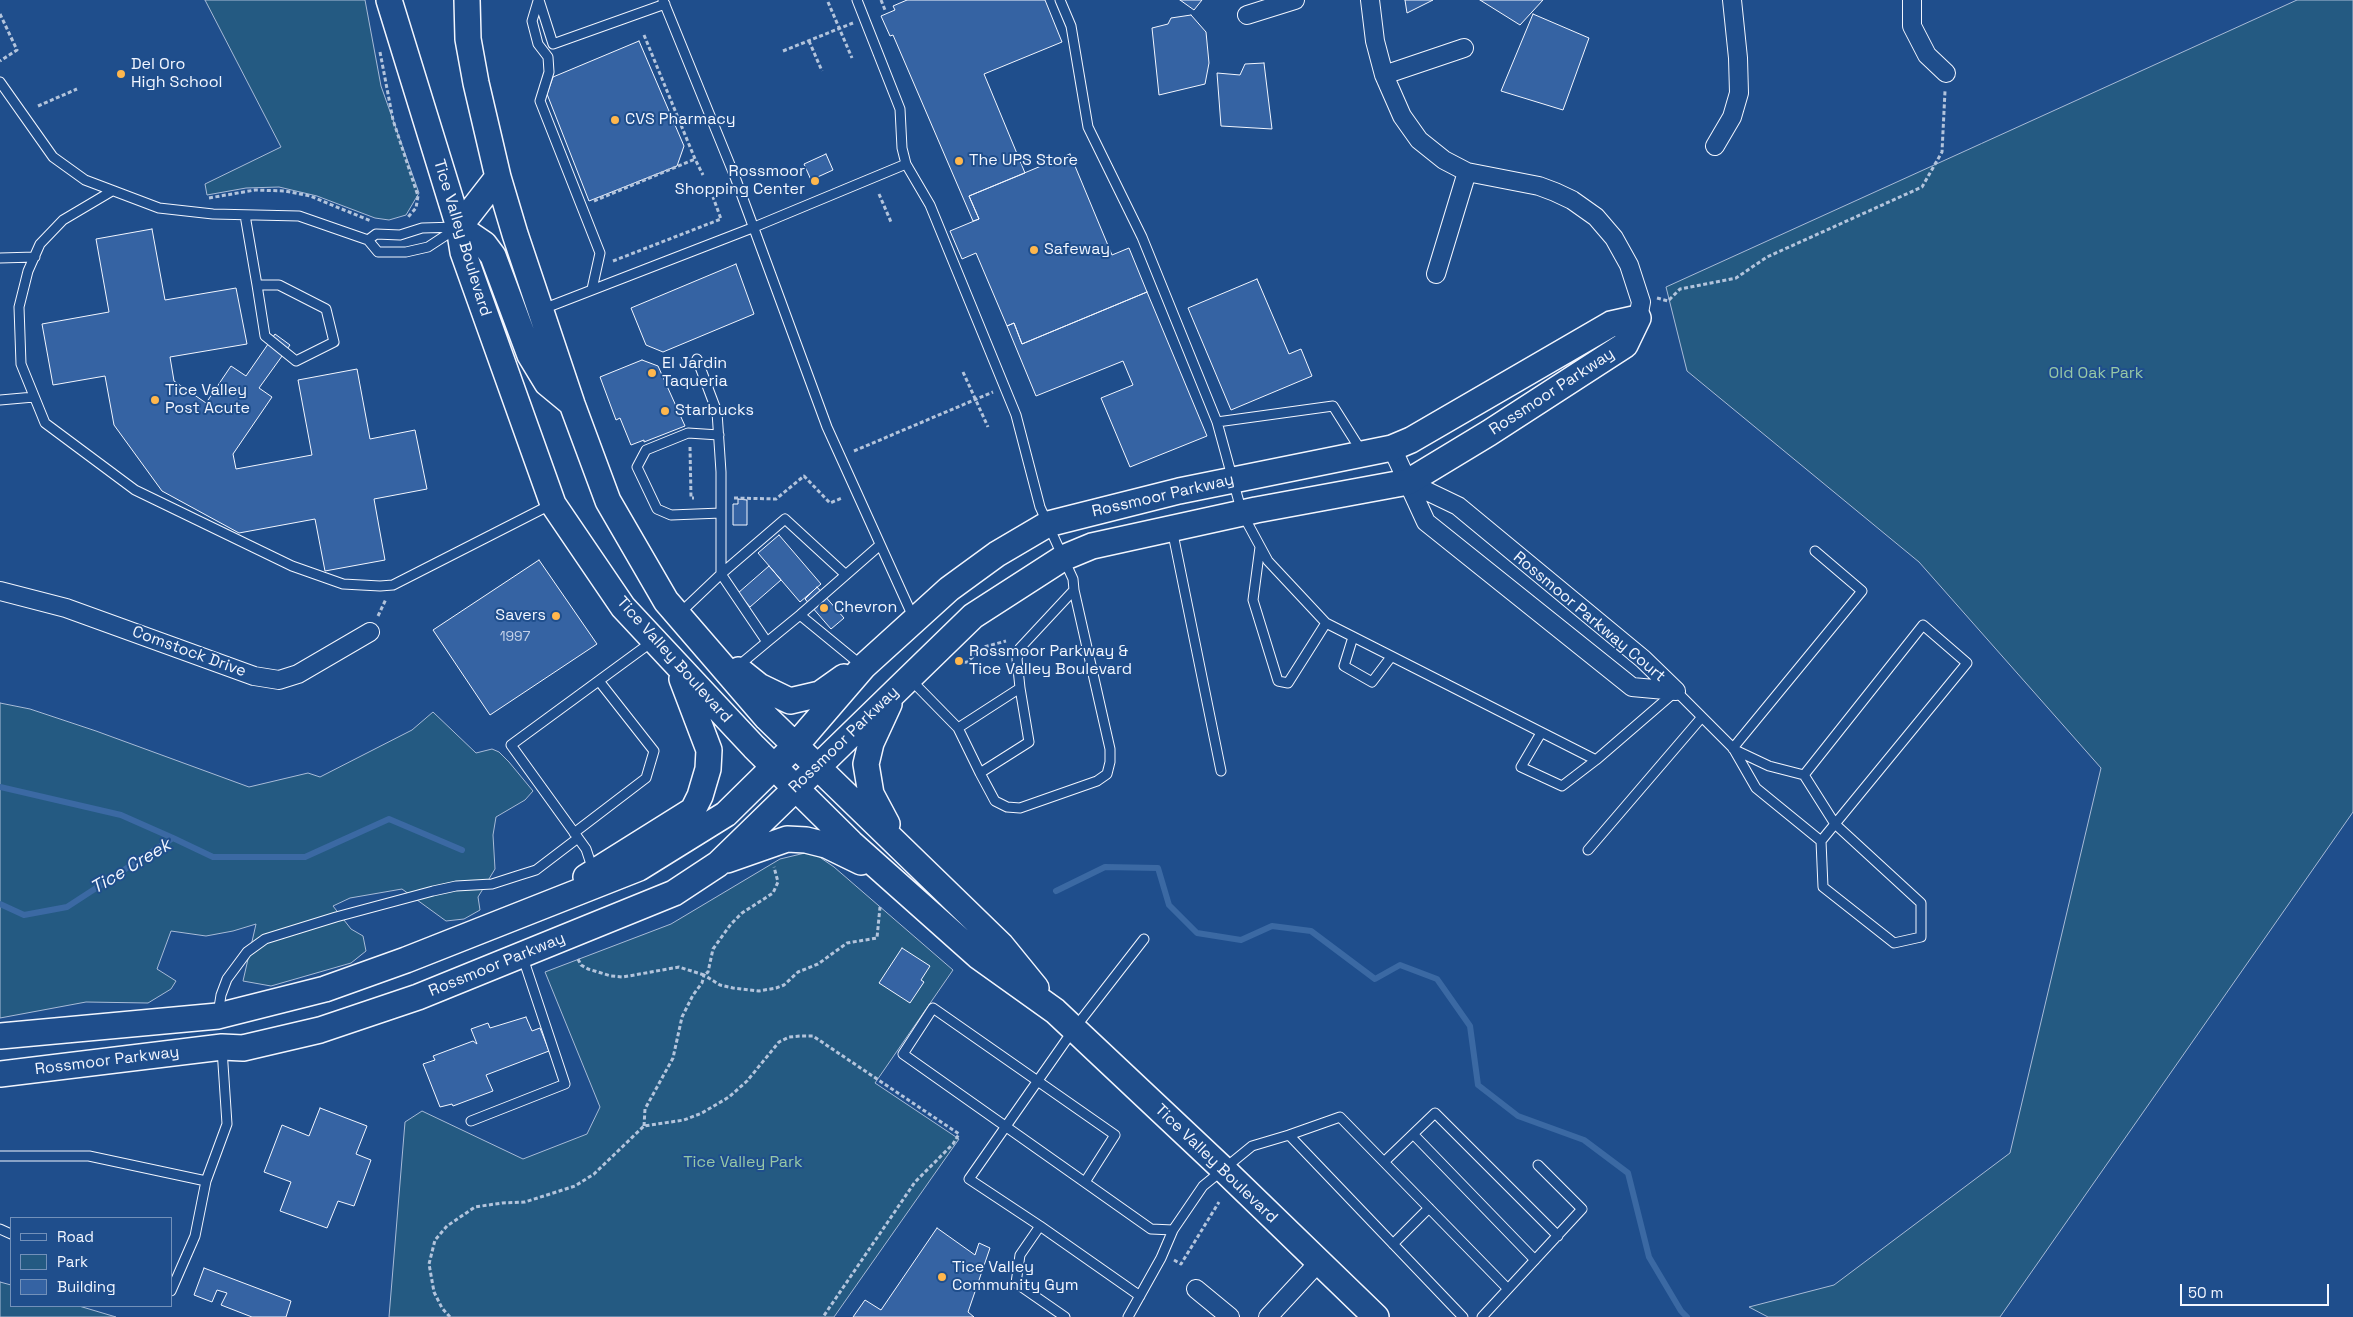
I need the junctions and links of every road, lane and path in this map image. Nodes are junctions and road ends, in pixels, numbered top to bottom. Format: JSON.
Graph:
{"nodes":[{"id":1,"x":389,"y":0,"type":"edge"},
{"id":2,"x":467,"y":0,"type":"edge"},
{"id":3,"x":539,"y":0,"type":"edge"},
{"id":4,"x":857,"y":0,"type":"edge"},
{"id":5,"x":882,"y":0,"type":"edge"},
{"id":6,"x":1060,"y":0,"type":"edge"},
{"id":7,"x":1295,"y":0,"type":"edge"},
{"id":8,"x":1370,"y":0,"type":"edge"},
{"id":9,"x":1732,"y":0,"type":"edge"},
{"id":10,"x":1912,"y":0,"type":"edge"},
{"id":11,"x":664,"y":2,"type":"edge"},
{"id":12,"x":828,"y":2,"type":"dead end"},
{"id":13,"x":885,"y":10,"type":"dead end"},
{"id":14,"x":0,"y":14,"type":"edge"},
{"id":15,"x":1247,"y":15,"type":"dead end"},
{"id":16,"x":856,"y":22,"type":"dead end"},
{"id":17,"x":839,"y":29,"type":"junction"},
{"id":18,"x":644,"y":35,"type":"dead end"},
{"id":19,"x":809,"y":41,"type":"junction"},
{"id":20,"x":378,"y":46,"type":"dead end"},
{"id":21,"x":1464,"y":48,"type":"dead end"},
{"id":22,"x":783,"y":51,"type":"dead end"},
{"id":23,"x":852,"y":58,"type":"dead end"},
{"id":24,"x":0,"y":61,"type":"edge"},
{"id":25,"x":822,"y":71,"type":"dead end"},
{"id":26,"x":1946,"y":73,"type":"joint"},
{"id":27,"x":1384,"y":75,"type":"junction"},
{"id":28,"x":0,"y":82,"type":"edge"},
{"id":29,"x":77,"y":88,"type":"dead end"},
{"id":30,"x":38,"y":106,"type":"dead end"},
{"id":31,"x":1714,"y":146,"type":"dead end"},
{"id":32,"x":694,"y":159,"type":"junction"},
{"id":33,"x":906,"y":164,"type":"junction"},
{"id":34,"x":1467,"y":172,"type":"junction"},
{"id":35,"x":703,"y":175,"type":"dead end"},
{"id":36,"x":498,"y":177,"type":"junction"},
{"id":37,"x":112,"y":191,"type":"junction"},
{"id":38,"x":879,"y":194,"type":"dead end"},
{"id":39,"x":713,"y":197,"type":"dead end"},
{"id":40,"x":201,"y":200,"type":"dead end"},
{"id":41,"x":596,"y":210,"type":"dead end"},
{"id":42,"x":245,"y":214,"type":"junction"},
{"id":43,"x":404,"y":221,"type":"dead end"},
{"id":44,"x":375,"y":222,"type":"dead end"},
{"id":45,"x":891,"y":222,"type":"dead end"},
{"id":46,"x":459,"y":226,"type":"junction"},
{"id":47,"x":752,"y":228,"type":"junction"},
{"id":48,"x":368,"y":240,"type":"junction"},
{"id":49,"x":34,"y":257,"type":"junction"},
{"id":50,"x":0,"y":258,"type":"edge"},
{"id":51,"x":613,"y":261,"type":"dead end"},
{"id":52,"x":1436,"y":274,"type":"dead end"},
{"id":53,"x":257,"y":285,"type":"junction"},
{"id":54,"x":592,"y":290,"type":"junction"},
{"id":55,"x":1658,"y":298,"type":"dead end"},
{"id":56,"x":540,"y":310,"type":"junction"},
{"id":57,"x":1638,"y":318,"type":"junction"},
{"id":58,"x":697,"y":359,"type":"dead end"},
{"id":59,"x":963,"y":372,"type":"dead end"},
{"id":60,"x":993,"y":391,"type":"dead end"},
{"id":61,"x":34,"y":397,"type":"junction"},
{"id":62,"x":975,"y":399,"type":"junction"},
{"id":63,"x":0,"y":400,"type":"edge"},
{"id":64,"x":572,"y":404,"type":"junction"},
{"id":65,"x":1217,"y":422,"type":"junction"},
{"id":66,"x":988,"y":427,"type":"dead end"},
{"id":67,"x":719,"y":435,"type":"junction"},
{"id":68,"x":690,"y":440,"type":"dead end"},
{"id":69,"x":1392,"y":448,"type":"junction"},
{"id":70,"x":853,"y":451,"type":"dead end"},
{"id":71,"x":1363,"y":454,"type":"junction"},
{"id":72,"x":1232,"y":480,"type":"junction"},
{"id":73,"x":1408,"y":482,"type":"junction"},
{"id":74,"x":701,"y":498,"type":"dead end"},
{"id":75,"x":734,"y":498,"type":"dead end"},
{"id":76,"x":842,"y":498,"type":"dead end"},
{"id":77,"x":553,"y":504,"type":"junction"},
{"id":78,"x":721,"y":513,"type":"junction"},
{"id":79,"x":1242,"y":513,"type":"junction"},
{"id":80,"x":1048,"y":524,"type":"junction"},
{"id":81,"x":1172,"y":529,"type":"junction"},
{"id":82,"x":880,"y":545,"type":"junction"},
{"id":83,"x":1260,"y":547,"type":"junction"},
{"id":84,"x":1815,"y":551,"type":"dead end"},
{"id":85,"x":1064,"y":558,"type":"junction"},
{"id":86,"x":721,"y":574,"type":"junction"},
{"id":87,"x":846,"y":575,"type":"junction"},
{"id":88,"x":1074,"y":590,"type":"junction"},
{"id":89,"x":0,"y":591,"type":"edge"},
{"id":90,"x":678,"y":615,"type":"junction"},
{"id":91,"x":800,"y":615,"type":"junction"},
{"id":92,"x":915,"y":622,"type":"junction"},
{"id":93,"x":1326,"y":623,"type":"junction"},
{"id":94,"x":370,"y":632,"type":"dead end"},
{"id":95,"x":1353,"y":637,"type":"junction"},
{"id":96,"x":654,"y":641,"type":"junction"},
{"id":97,"x":1006,"y":641,"type":"dead end"},
{"id":98,"x":767,"y":642,"type":"junction"},
{"id":99,"x":703,"y":644,"type":"junction"},
{"id":100,"x":1391,"y":656,"type":"junction"},
{"id":101,"x":954,"y":663,"type":"dead end"},
{"id":102,"x":676,"y":665,"type":"junction"},
{"id":103,"x":863,"y":667,"type":"junction"},
{"id":104,"x":736,"y":668,"type":"junction"},
{"id":105,"x":599,"y":681,"type":"junction"},
{"id":106,"x":902,"y":682,"type":"junction"},
{"id":107,"x":1020,"y":688,"type":"junction"},
{"id":108,"x":1676,"y":691,"type":"junction"},
{"id":109,"x":1702,"y":717,"type":"junction"},
{"id":110,"x":958,"y":728,"type":"junction"},
{"id":111,"x":1541,"y":732,"type":"junction"},
{"id":112,"x":795,"y":746,"type":"junction"},
{"id":113,"x":1733,"y":748,"type":"junction"},
{"id":114,"x":1596,"y":760,"type":"junction"},
{"id":115,"x":817,"y":766,"type":"junction"},
{"id":116,"x":775,"y":767,"type":"junction"},
{"id":117,"x":1221,"y":771,"type":"dead end"},
{"id":118,"x":980,"y":773,"type":"junction"},
{"id":119,"x":1804,"y":775,"type":"junction"},
{"id":120,"x":795,"y":787,"type":"junction"},
{"id":121,"x":1834,"y":824,"type":"junction"},
{"id":122,"x":576,"y":835,"type":"junction"},
{"id":123,"x":1821,"y":841,"type":"junction"},
{"id":124,"x":1588,"y":850,"type":"dead end"},
{"id":125,"x":910,"y":857,"type":"junction"},
{"id":126,"x":718,"y":864,"type":"junction"},
{"id":127,"x":772,"y":864,"type":"dead end"},
{"id":128,"x":886,"y":874,"type":"junction"},
{"id":129,"x":596,"y":878,"type":"junction"},
{"id":130,"x":880,"y":907,"type":"dead end"},
{"id":131,"x":1144,"y":939,"type":"dead end"},
{"id":132,"x":522,"y":955,"type":"junction"},
{"id":133,"x":578,"y":959,"type":"dead end"},
{"id":134,"x":704,"y":975,"type":"junction"},
{"id":135,"x":1055,"y":1011,"type":"junction"},
{"id":136,"x":218,"y":1016,"type":"junction"},
{"id":137,"x":1074,"y":1029,"type":"junction"},
{"id":138,"x":0,"y":1036,"type":"edge"},
{"id":139,"x":222,"y":1047,"type":"junction"},
{"id":140,"x":0,"y":1074,"type":"edge"},
{"id":141,"x":1037,"y":1083,"type":"junction"},
{"id":142,"x":471,"y":1121,"type":"dead end"},
{"id":143,"x":644,"y":1126,"type":"junction"},
{"id":144,"x":1007,"y":1126,"type":"junction"},
{"id":145,"x":1413,"y":1134,"type":"junction"},
{"id":146,"x":1289,"y":1135,"type":"junction"},
{"id":147,"x":0,"y":1156,"type":"edge"},
{"id":148,"x":1384,"y":1162,"type":"junction"},
{"id":149,"x":1538,"y":1165,"type":"dead end"},
{"id":150,"x":1223,"y":1169,"type":"junction"},
{"id":151,"x":206,"y":1180,"type":"junction"},
{"id":152,"x":1085,"y":1182,"type":"junction"},
{"id":153,"x":1219,"y":1202,"type":"dead end"},
{"id":154,"x":1429,"y":1208,"type":"junction"},
{"id":155,"x":1040,"y":1226,"type":"junction"},
{"id":156,"x":1173,"y":1230,"type":"junction"},
{"id":157,"x":1558,"y":1236,"type":"junction"},
{"id":158,"x":1393,"y":1244,"type":"junction"},
{"id":159,"x":1174,"y":1260,"type":"dead end"},
{"id":160,"x":1535,"y":1260,"type":"junction"},
{"id":161,"x":1318,"y":1263,"type":"junction"},
{"id":162,"x":172,"y":1289,"type":"edge"},
{"id":163,"x":1196,"y":1289,"type":"dead end"},
{"id":164,"x":1508,"y":1289,"type":"junction"},
{"id":165,"x":1140,"y":1296,"type":"junction"},
{"id":166,"x":450,"y":1317,"type":"edge"},
{"id":167,"x":823,"y":1317,"type":"edge"},
{"id":168,"x":1065,"y":1317,"type":"edge"},
{"id":169,"x":1128,"y":1317,"type":"edge"},
{"id":170,"x":1230,"y":1317,"type":"edge"},
{"id":171,"x":1268,"y":1317,"type":"edge"},
{"id":172,"x":1376,"y":1317,"type":"edge"},
{"id":173,"x":1463,"y":1317,"type":"edge"},
{"id":174,"x":1482,"y":1317,"type":"edge"}],
"edges":[{"from":1,"to":46,"type":"street","name":"Tice Valley Boulevard"},
{"from":2,"to":36,"type":"street","name":"Tice Valley Boulevard"},
{"from":3,"to":11,"type":"lane"},
{"from":3,"to":54,"type":"lane"},
{"from":4,"to":33,"type":"lane"},
{"from":5,"to":13,"type":"path"},
{"from":6,"to":65,"type":"lane"},
{"from":7,"to":15,"type":"street"},
{"from":8,"to":27,"type":"street"},
{"from":9,"to":31,"type":"street"},
{"from":10,"to":26,"type":"street"},
{"from":11,"to":47,"type":"lane"},
{"from":12,"to":17,"type":"path"},
{"from":14,"to":24,"type":"path"},
{"from":16,"to":17,"type":"path"},
{"from":17,"to":19,"type":"path"},
{"from":17,"to":23,"type":"path"},
{"from":18,"to":32,"type":"path"},
{"from":19,"to":22,"type":"path"},
{"from":19,"to":25,"type":"path"},
{"from":20,"to":43,"type":"path"},
{"from":21,"to":27,"type":"street"},
{"from":26,"to":55,"type":"path"},
{"from":27,"to":34,"type":"street"},
{"from":28,"to":37,"type":"lane"},
{"from":29,"to":30,"type":"path"},
{"from":32,"to":35,"type":"path"},
{"from":32,"to":41,"type":"path"},
{"from":33,"to":47,"type":"lane"},
{"from":33,"to":80,"type":"lane"},
{"from":34,"to":52,"type":"street"},
{"from":34,"to":57,"type":"street"},
{"from":36,"to":46,"type":"street"},
{"from":36,"to":56,"type":"street","name":"Tice Valley Boulevard"},
{"from":37,"to":42,"type":"lane"},
{"from":37,"to":49,"type":"lane"},
{"from":38,"to":45,"type":"path"},
{"from":39,"to":51,"type":"path"},
{"from":40,"to":44,"type":"path"},
{"from":42,"to":48,"type":"lane"},
{"from":42,"to":53,"type":"lane"},
{"from":46,"to":48,"type":"lane"},
{"from":46,"to":48,"type":"lane"},
{"from":46,"to":64,"type":"street"},
{"from":46,"to":77,"type":"street","name":"Tice Valley Boulevard"},
{"from":47,"to":54,"type":"lane"},
{"from":47,"to":82,"type":"lane"},
{"from":49,"to":50,"type":"lane"},
{"from":49,"to":61,"type":"lane"},
{"from":53,"to":53,"type":"lane"},
{"from":54,"to":56,"type":"lane"},
{"from":56,"to":64,"type":"street","name":"Tice Valley Boulevard"},
{"from":57,"to":69,"type":"street","name":"Rossmoor Parkway"},
{"from":57,"to":73,"type":"street","name":"Rossmoor Parkway"},
{"from":58,"to":67,"type":"lane"},
{"from":59,"to":62,"type":"path"},
{"from":60,"to":62,"type":"path"},
{"from":61,"to":63,"type":"lane"},
{"from":61,"to":77,"type":"lane"},
{"from":62,"to":66,"type":"path"},
{"from":62,"to":70,"type":"path"},
{"from":64,"to":90,"type":"street","name":"Tice Valley Boulevard"},
{"from":65,"to":71,"type":"lane"},
{"from":65,"to":72,"type":"lane"},
{"from":67,"to":78,"type":"lane"},
{"from":67,"to":78,"type":"lane"},
{"from":68,"to":74,"type":"path"},
{"from":69,"to":71,"type":"street","name":"Rossmoor Parkway"},
{"from":69,"to":73,"type":"street"},
{"from":71,"to":72,"type":"street","name":"Rossmoor Parkway"},
{"from":72,"to":79,"type":"lane"},
{"from":72,"to":80,"type":"street","name":"Rossmoor Parkway"},
{"from":73,"to":79,"type":"street","name":"Rossmoor Parkway"},
{"from":73,"to":108,"type":"street","name":"Rossmoor Parkway Court"},
{"from":73,"to":108,"type":"street","name":"Rossmoor Parkway Court"},
{"from":75,"to":76,"type":"path"},
{"from":77,"to":96,"type":"street","name":"Tice Valley Boulevard"},
{"from":78,"to":86,"type":"lane"},
{"from":79,"to":81,"type":"street","name":"Rossmoor Parkway"},
{"from":79,"to":83,"type":"lane"},
{"from":80,"to":85,"type":"lane"},
{"from":80,"to":92,"type":"street","name":"Rossmoor Parkway"},
{"from":81,"to":85,"type":"street","name":"Rossmoor Parkway"},
{"from":81,"to":117,"type":"lane"},
{"from":82,"to":87,"type":"lane"},
{"from":82,"to":92,"type":"lane"},
{"from":83,"to":93,"type":"lane"},
{"from":83,"to":93,"type":"lane"},
{"from":84,"to":113,"type":"lane"},
{"from":85,"to":88,"type":"lane"},
{"from":85,"to":106,"type":"street","name":"Rossmoor Parkway"},
{"from":86,"to":87,"type":"lane"},
{"from":86,"to":90,"type":"lane"},
{"from":86,"to":98,"type":"lane"},
{"from":87,"to":91,"type":"lane"},
{"from":88,"to":107,"type":"lane"},
{"from":88,"to":118,"type":"lane"},
{"from":89,"to":94,"type":"street","name":"Comstock Drive"},
{"from":90,"to":99,"type":"street","name":"Tice Valley Boulevard"},
{"from":91,"to":98,"type":"lane"},
{"from":91,"to":103,"type":"lane"},
{"from":92,"to":103,"type":"street","name":"Rossmoor Parkway"},
{"from":93,"to":95,"type":"lane"},
{"from":95,"to":100,"type":"lane"},
{"from":95,"to":100,"type":"lane"},
{"from":96,"to":102,"type":"street","name":"Tice Valley Boulevard"},
{"from":96,"to":105,"type":"lane"},
{"from":97,"to":101,"type":"path"},
{"from":98,"to":104,"type":"lane"},
{"from":99,"to":104,"type":"street"},
{"from":99,"to":112,"type":"street","name":"Tice Valley Boulevard"},
{"from":100,"to":111,"type":"lane"},
{"from":102,"to":116,"type":"street","name":"Tice Valley Boulevard"},
{"from":102,"to":129,"type":"street"},
{"from":103,"to":104,"type":"street"},
{"from":103,"to":112,"type":"street","name":"Rossmoor Parkway"},
{"from":105,"to":122,"type":"lane"},
{"from":105,"to":122,"type":"lane"},
{"from":106,"to":110,"type":"lane"},
{"from":106,"to":115,"type":"street","name":"Rossmoor Parkway"},
{"from":106,"to":125,"type":"street"},
{"from":107,"to":110,"type":"lane"},
{"from":107,"to":118,"type":"lane"},
{"from":108,"to":109,"type":"lane"},
{"from":108,"to":114,"type":"lane"},
{"from":109,"to":113,"type":"lane"},
{"from":109,"to":124,"type":"lane"},
{"from":110,"to":118,"type":"lane"},
{"from":111,"to":114,"type":"lane"},
{"from":111,"to":114,"type":"lane"},
{"from":112,"to":115,"type":"street","name":"Tice Valley Boulevard"},
{"from":112,"to":116,"type":"street","name":"Rossmoor Parkway"},
{"from":113,"to":119,"type":"lane"},
{"from":113,"to":123,"type":"lane"},
{"from":115,"to":120,"type":"street","name":"Rossmoor Parkway"},
{"from":115,"to":125,"type":"street","name":"Tice Valley Boulevard"},
{"from":116,"to":120,"type":"street","name":"Tice Valley Boulevard"},
{"from":116,"to":129,"type":"street","name":"Rossmoor Parkway"},
{"from":119,"to":121,"type":"lane"},
{"from":119,"to":121,"type":"lane"},
{"from":120,"to":126,"type":"street","name":"Rossmoor Parkway"},
{"from":120,"to":128,"type":"street","name":"Tice Valley Boulevard"},
{"from":121,"to":123,"type":"lane"},
{"from":121,"to":123,"type":"lane"},
{"from":122,"to":129,"type":"lane"},
{"from":122,"to":136,"type":"lane"},
{"from":125,"to":135,"type":"street","name":"Tice Valley Boulevard"},
{"from":126,"to":128,"type":"street"},
{"from":126,"to":132,"type":"street","name":"Rossmoor Parkway"},
{"from":127,"to":134,"type":"path"},
{"from":128,"to":135,"type":"street","name":"Tice Valley Boulevard"},
{"from":129,"to":136,"type":"street","name":"Rossmoor Parkway"},
{"from":130,"to":134,"type":"path"},
{"from":131,"to":137,"type":"lane"},
{"from":132,"to":139,"type":"street","name":"Rossmoor Parkway"},
{"from":132,"to":142,"type":"lane"},
{"from":133,"to":134,"type":"path"},
{"from":134,"to":143,"type":"path"},
{"from":135,"to":137,"type":"street","name":"Tice Valley Boulevard"},
{"from":136,"to":138,"type":"street","name":"Rossmoor Parkway"},
{"from":136,"to":139,"type":"street"},
{"from":137,"to":141,"type":"lane"},
{"from":137,"to":150,"type":"street","name":"Tice Valley Boulevard"},
{"from":139,"to":140,"type":"street","name":"Rossmoor Parkway"},
{"from":139,"to":151,"type":"lane"},
{"from":141,"to":144,"type":"lane"},
{"from":141,"to":144,"type":"lane"},
{"from":141,"to":152,"type":"lane"},
{"from":143,"to":166,"type":"path"},
{"from":143,"to":167,"type":"path"},
{"from":144,"to":152,"type":"lane"},
{"from":144,"to":155,"type":"lane"},
{"from":145,"to":148,"type":"lane"},
{"from":145,"to":157,"type":"lane"},
{"from":145,"to":160,"type":"lane"},
{"from":146,"to":148,"type":"lane"},
{"from":146,"to":150,"type":"lane"},
{"from":146,"to":158,"type":"lane"},
{"from":147,"to":151,"type":"lane"},
{"from":148,"to":154,"type":"lane"},
{"from":149,"to":157,"type":"lane"},
{"from":150,"to":156,"type":"lane"},
{"from":150,"to":161,"type":"street","name":"Tice Valley Boulevard"},
{"from":151,"to":162,"type":"lane"},
{"from":152,"to":156,"type":"lane"},
{"from":153,"to":159,"type":"path"},
{"from":154,"to":158,"type":"lane"},
{"from":154,"to":164,"type":"lane"},
{"from":155,"to":165,"type":"lane"},
{"from":155,"to":168,"type":"lane"},
{"from":156,"to":165,"type":"lane"},
{"from":157,"to":160,"type":"lane"},
{"from":158,"to":173,"type":"lane"},
{"from":160,"to":164,"type":"lane"},
{"from":161,"to":171,"type":"street"},
{"from":161,"to":172,"type":"street","name":"Tice Valley Boulevard"},
{"from":163,"to":170,"type":"street"},
{"from":164,"to":174,"type":"lane"},
{"from":165,"to":169,"type":"lane"}]}
